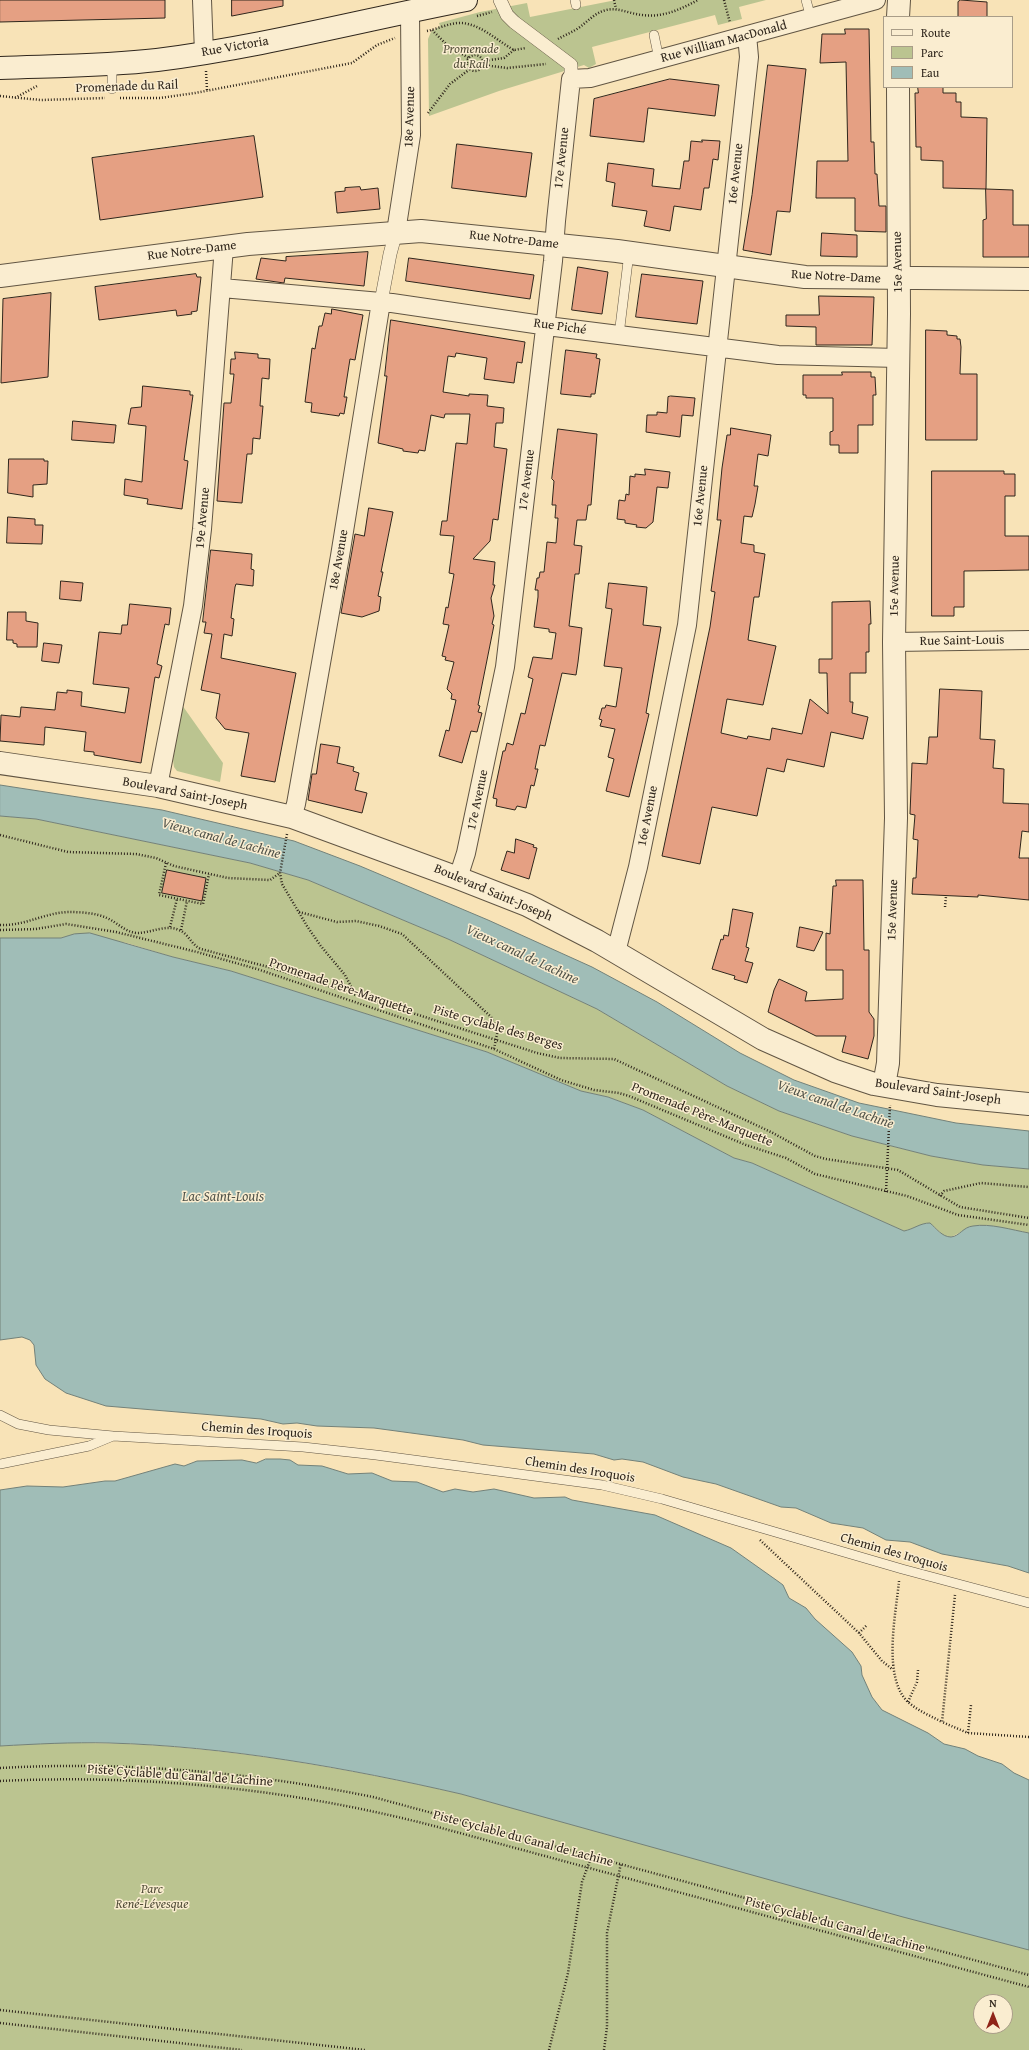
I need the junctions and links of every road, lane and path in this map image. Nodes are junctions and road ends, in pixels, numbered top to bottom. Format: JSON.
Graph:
{"nodes":[{"id":1,"x":202,"y":0,"type":"edge"},
{"id":2,"x":614,"y":0,"type":"edge"},
{"id":3,"x":698,"y":0,"type":"edge"},
{"id":4,"x":724,"y":0,"type":"edge"},
{"id":5,"x":806,"y":0,"type":"edge"},
{"id":6,"x":876,"y":0,"type":"edge"},
{"id":7,"x":899,"y":0,"type":"edge"},
{"id":8,"x":502,"y":4,"type":"edge"},
{"id":9,"x":410,"y":6,"type":"edge"},
{"id":10,"x":616,"y":9,"type":"junction"},
{"id":11,"x":469,"y":12,"type":"edge"},
{"id":12,"x":898,"y":16,"type":"edge"},
{"id":13,"x":811,"y":18,"type":"junction"},
{"id":14,"x":457,"y":23,"type":"junction"},
{"id":15,"x":730,"y":25,"type":"dead end"},
{"id":16,"x":654,"y":35,"type":"dead end"},
{"id":17,"x":747,"y":35,"type":"junction"},
{"id":18,"x":389,"y":39,"type":"dead end"},
{"id":19,"x":543,"y":43,"type":"junction"},
{"id":20,"x":514,"y":50,"type":"junction"},
{"id":21,"x":469,"y":58,"type":"junction"},
{"id":22,"x":565,"y":59,"type":"junction"},
{"id":23,"x":659,"y":59,"type":"junction"},
{"id":24,"x":205,"y":61,"type":"junction"},
{"id":25,"x":483,"y":63,"type":"junction"},
{"id":26,"x":112,"y":64,"type":"junction"},
{"id":27,"x":0,"y":68,"type":"edge"},
{"id":28,"x":470,"y":69,"type":"junction"},
{"id":29,"x":571,"y":79,"type":"junction"},
{"id":30,"x":41,"y":84,"type":"dead end"},
{"id":31,"x":112,"y":88,"type":"dead end"},
{"id":32,"x":898,"y":88,"type":"edge"},
{"id":33,"x":207,"y":90,"type":"junction"},
{"id":34,"x":0,"y":96,"type":"edge"},
{"id":35,"x":110,"y":98,"type":"dead end"},
{"id":36,"x":118,"y":98,"type":"dead end"},
{"id":37,"x":14,"y":99,"type":"junction"},
{"id":38,"x":428,"y":113,"type":"dead end"},
{"id":39,"x":396,"y":232,"type":"junction"},
{"id":40,"x":554,"y":244,"type":"junction"},
{"id":41,"x":224,"y":246,"type":"junction"},
{"id":42,"x":629,"y":253,"type":"junction"},
{"id":43,"x":726,"y":266,"type":"junction"},
{"id":44,"x":0,"y":276,"type":"edge"},
{"id":45,"x":898,"y":279,"type":"junction"},
{"id":46,"x":1029,"y":279,"type":"edge"},
{"id":47,"x":222,"y":288,"type":"junction"},
{"id":48,"x":381,"y":302,"type":"junction"},
{"id":49,"x":545,"y":325,"type":"junction"},
{"id":50,"x":619,"y":335,"type":"junction"},
{"id":51,"x":718,"y":348,"type":"junction"},
{"id":52,"x":898,"y":358,"type":"junction"},
{"id":53,"x":1029,"y":640,"type":"edge"},
{"id":54,"x":894,"y":642,"type":"junction"},
{"id":55,"x":0,"y":763,"type":"edge"},
{"id":56,"x":158,"y":786,"type":"junction"},
{"id":57,"x":289,"y":827,"type":"junction"},
{"id":58,"x":0,"y":835,"type":"edge"},
{"id":59,"x":166,"y":863,"type":"junction"},
{"id":60,"x":280,"y":873,"type":"junction"},
{"id":61,"x":209,"y":874,"type":"junction"},
{"id":62,"x":458,"y":878,"type":"junction"},
{"id":63,"x":946,"y":896,"type":"dead end"},
{"id":64,"x":177,"y":899,"type":"junction"},
{"id":65,"x":187,"y":901,"type":"junction"},
{"id":66,"x":945,"y":907,"type":"dead end"},
{"id":67,"x":299,"y":912,"type":"junction"},
{"id":68,"x":0,"y":926,"type":"edge"},
{"id":69,"x":170,"y":928,"type":"junction"},
{"id":70,"x":0,"y":930,"type":"edge"},
{"id":71,"x":181,"y":930,"type":"junction"},
{"id":72,"x":616,"y":952,"type":"junction"},
{"id":73,"x":355,"y":994,"type":"junction"},
{"id":74,"x":496,"y":1039,"type":"junction"},
{"id":75,"x":494,"y":1049,"type":"junction"},
{"id":76,"x":884,"y":1085,"type":"junction"},
{"id":77,"x":1029,"y":1104,"type":"edge"},
{"id":78,"x":890,"y":1108,"type":"dead end"},
{"id":79,"x":887,"y":1167,"type":"junction"},
{"id":80,"x":1029,"y":1187,"type":"edge"},
{"id":81,"x":886,"y":1192,"type":"junction"},
{"id":82,"x":940,"y":1196,"type":"junction"},
{"id":83,"x":1029,"y":1218,"type":"edge"},
{"id":84,"x":1029,"y":1224,"type":"edge"},
{"id":85,"x":0,"y":1415,"type":"edge"},
{"id":86,"x":113,"y":1436,"type":"junction"},
{"id":87,"x":0,"y":1464,"type":"edge"},
{"id":88,"x":757,"y":1536,"type":"dead end"},
{"id":89,"x":900,"y":1575,"type":"dead end"},
{"id":90,"x":955,"y":1592,"type":"dead end"},
{"id":91,"x":1029,"y":1603,"type":"edge"},
{"id":92,"x":867,"y":1624,"type":"dead end"},
{"id":93,"x":859,"y":1633,"type":"junction"},
{"id":94,"x":892,"y":1669,"type":"junction"},
{"id":95,"x":918,"y":1670,"type":"dead end"},
{"id":96,"x":908,"y":1702,"type":"junction"},
{"id":97,"x":971,"y":1706,"type":"dead end"},
{"id":98,"x":942,"y":1722,"type":"junction"},
{"id":99,"x":968,"y":1733,"type":"junction"},
{"id":100,"x":1029,"y":1737,"type":"edge"},
{"id":101,"x":0,"y":1768,"type":"edge"},
{"id":102,"x":0,"y":1781,"type":"edge"},
{"id":103,"x":592,"y":1855,"type":"junction"},
{"id":104,"x":621,"y":1863,"type":"junction"},
{"id":105,"x":588,"y":1867,"type":"junction"},
{"id":106,"x":618,"y":1875,"type":"junction"},
{"id":107,"x":1029,"y":1975,"type":"edge"},
{"id":108,"x":1029,"y":1987,"type":"edge"},
{"id":109,"x":0,"y":2010,"type":"edge"},
{"id":110,"x":0,"y":2023,"type":"edge"},
{"id":111,"x":242,"y":2050,"type":"edge"},
{"id":112,"x":365,"y":2050,"type":"edge"},
{"id":113,"x":549,"y":2050,"type":"edge"},
{"id":114,"x":604,"y":2050,"type":"edge"}],
"edges":[{"from":1,"to":24,"type":"street"},
{"from":2,"to":10,"type":"path"},
{"from":3,"to":10,"type":"path"},
{"from":4,"to":15,"type":"path"},
{"from":5,"to":13,"type":"lane"},
{"from":6,"to":13,"type":"street","name":"Rue William MacDonald"},
{"from":7,"to":12,"type":"street"},
{"from":8,"to":11,"type":"path"},
{"from":8,"to":19,"type":"street"},
{"from":9,"to":11,"type":"street","name":"Rue Victoria"},
{"from":9,"to":24,"type":"street","name":"Rue Victoria"},
{"from":9,"to":39,"type":"street","name":"18e Avenue"},
{"from":10,"to":19,"type":"path"},
{"from":11,"to":14,"type":"path"},
{"from":13,"to":17,"type":"street","name":"Rue William MacDonald"},
{"from":14,"to":20,"type":"path"},
{"from":14,"to":21,"type":"path"},
{"from":16,"to":23,"type":"lane"},
{"from":17,"to":23,"type":"street","name":"Rue William MacDonald"},
{"from":17,"to":43,"type":"street","name":"16e Avenue"},
{"from":18,"to":33,"type":"path","name":"Promenade du Rail"},
{"from":19,"to":20,"type":"path"},
{"from":19,"to":22,"type":"street"},
{"from":20,"to":25,"type":"path"},
{"from":21,"to":25,"type":"path"},
{"from":21,"to":28,"type":"path"},
{"from":22,"to":25,"type":"path"},
{"from":22,"to":29,"type":"street"},
{"from":23,"to":29,"type":"street","name":"Rue William MacDonald"},
{"from":24,"to":26,"type":"street","name":"Rue Victoria"},
{"from":24,"to":33,"type":"path"},
{"from":25,"to":28,"type":"path"},
{"from":26,"to":27,"type":"street","name":"Rue Victoria"},
{"from":26,"to":31,"type":"lane"},
{"from":28,"to":38,"type":"path"},
{"from":29,"to":40,"type":"street","name":"17e Avenue"},
{"from":30,"to":37,"type":"path"},
{"from":32,"to":45,"type":"street","name":"15e Avenue"},
{"from":33,"to":36,"type":"path","name":"Promenade du Rail"},
{"from":34,"to":37,"type":"path","name":"Promenade du Rail"},
{"from":35,"to":37,"type":"path","name":"Promenade du Rail"},
{"from":39,"to":40,"type":"street","name":"Rue Notre-Dame"},
{"from":39,"to":41,"type":"street","name":"Rue Notre-Dame"},
{"from":39,"to":48,"type":"street"},
{"from":40,"to":42,"type":"street","name":"Rue Notre-Dame"},
{"from":40,"to":49,"type":"street","name":"17e Avenue"},
{"from":41,"to":44,"type":"street","name":"Rue Notre-Dame"},
{"from":41,"to":47,"type":"street","name":"19e Avenue"},
{"from":42,"to":43,"type":"street","name":"Rue Notre-Dame"},
{"from":42,"to":50,"type":"lane"},
{"from":43,"to":45,"type":"street","name":"Rue Notre-Dame"},
{"from":43,"to":51,"type":"street","name":"16e Avenue"},
{"from":45,"to":46,"type":"street","name":"Rue Notre-Dame"},
{"from":45,"to":52,"type":"street","name":"15e Avenue"},
{"from":47,"to":48,"type":"street","name":"Rue Piché"},
{"from":47,"to":56,"type":"street","name":"19e Avenue"},
{"from":48,"to":49,"type":"street","name":"Rue Piché"},
{"from":48,"to":57,"type":"street","name":"18e Avenue"},
{"from":49,"to":50,"type":"street","name":"Rue Piché"},
{"from":49,"to":62,"type":"street","name":"17e Avenue"},
{"from":50,"to":51,"type":"street","name":"Rue Piché"},
{"from":51,"to":52,"type":"street","name":"Rue Piché"},
{"from":51,"to":72,"type":"street","name":"16e Avenue"},
{"from":52,"to":54,"type":"street","name":"15e Avenue"},
{"from":53,"to":54,"type":"street","name":"Rue Saint-Louis"},
{"from":54,"to":76,"type":"street","name":"15e Avenue"},
{"from":55,"to":56,"type":"street","name":"Boulevard Saint-Joseph"},
{"from":56,"to":57,"type":"street","name":"Boulevard Saint-Joseph"},
{"from":57,"to":60,"type":"path"},
{"from":57,"to":62,"type":"street","name":"Boulevard Saint-Joseph"},
{"from":58,"to":59,"type":"path"},
{"from":59,"to":61,"type":"path"},
{"from":59,"to":64,"type":"path"},
{"from":60,"to":61,"type":"path"},
{"from":60,"to":67,"type":"path"},
{"from":61,"to":65,"type":"path"},
{"from":62,"to":72,"type":"street","name":"Boulevard Saint-Joseph"},
{"from":63,"to":66,"type":"path"},
{"from":64,"to":65,"type":"path"},
{"from":64,"to":69,"type":"path"},
{"from":65,"to":71,"type":"path"},
{"from":67,"to":73,"type":"path"},
{"from":67,"to":74,"type":"path"},
{"from":68,"to":69,"type":"path"},
{"from":69,"to":71,"type":"path"},
{"from":70,"to":75,"type":"path","name":"Promenade Père-Marquette"},
{"from":71,"to":73,"type":"path","name":"Piste cyclable des Berges"},
{"from":72,"to":76,"type":"street","name":"Boulevard Saint-Joseph"},
{"from":73,"to":74,"type":"path","name":"Piste cyclable des Berges"},
{"from":74,"to":75,"type":"path"},
{"from":74,"to":79,"type":"path","name":"Piste cyclable des Berges"},
{"from":75,"to":81,"type":"path","name":"Promenade Père-Marquette"},
{"from":76,"to":77,"type":"street","name":"Boulevard Saint-Joseph"},
{"from":78,"to":79,"type":"path"},
{"from":79,"to":81,"type":"path"},
{"from":79,"to":82,"type":"path","name":"Piste cyclable des Berges"},
{"from":80,"to":82,"type":"path"},
{"from":81,"to":84,"type":"path","name":"Promenade Père-Marquette"},
{"from":82,"to":83,"type":"path","name":"Piste cyclable des Berges"},
{"from":85,"to":86,"type":"lane","name":"Chemin des Iroquois"},
{"from":86,"to":87,"type":"lane","name":"Chemin des Iroquois"},
{"from":86,"to":91,"type":"lane","name":"Chemin des Iroquois"},
{"from":88,"to":93,"type":"path"},
{"from":89,"to":94,"type":"path"},
{"from":90,"to":98,"type":"path"},
{"from":92,"to":93,"type":"path"},
{"from":93,"to":94,"type":"path"},
{"from":94,"to":96,"type":"path"},
{"from":95,"to":96,"type":"path"},
{"from":96,"to":98,"type":"path"},
{"from":97,"to":99,"type":"path"},
{"from":98,"to":99,"type":"path"},
{"from":99,"to":100,"type":"path"},
{"from":101,"to":103,"type":"path"},
{"from":102,"to":105,"type":"path","name":"Piste Cyclable du Canal de Lachine"},
{"from":103,"to":104,"type":"path"},
{"from":103,"to":105,"type":"path"},
{"from":104,"to":106,"type":"path"},
{"from":104,"to":107,"type":"path"},
{"from":105,"to":106,"type":"path","name":"Piste Cyclable du Canal de Lachine"},
{"from":105,"to":113,"type":"path"},
{"from":106,"to":108,"type":"path","name":"Piste Cyclable du Canal de Lachine"},
{"from":106,"to":114,"type":"path"},
{"from":109,"to":112,"type":"path"},
{"from":110,"to":111,"type":"path"}]}
